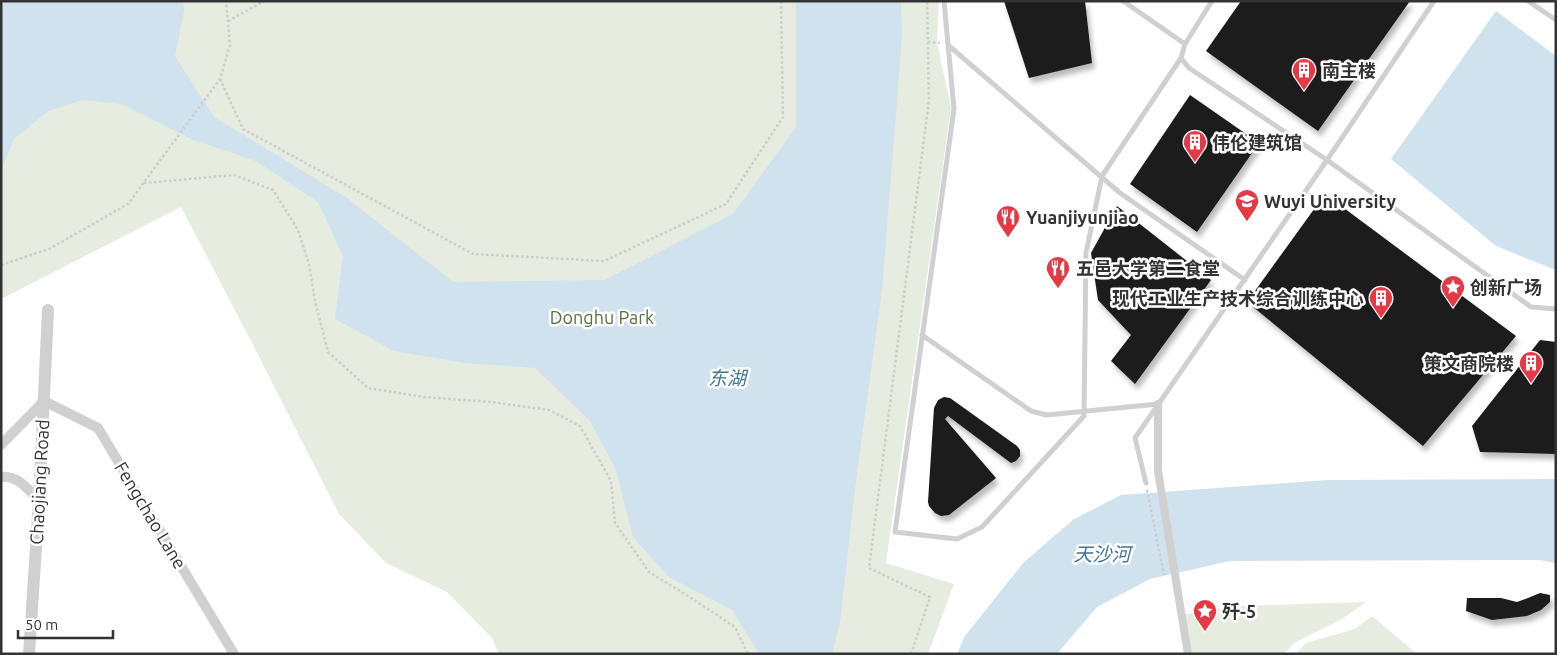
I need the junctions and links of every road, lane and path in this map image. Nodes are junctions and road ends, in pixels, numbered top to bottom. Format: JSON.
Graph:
{"nodes":[{"id":1,"x":226,"y":1,"type":"edge"},
{"id":2,"x":264,"y":1,"type":"edge"},
{"id":3,"x":781,"y":1,"type":"edge"},
{"id":4,"x":926,"y":1,"type":"edge"},
{"id":5,"x":944,"y":1,"type":"edge"},
{"id":6,"x":1123,"y":1,"type":"edge"},
{"id":7,"x":1212,"y":1,"type":"edge"},
{"id":8,"x":1434,"y":1,"type":"edge"},
{"id":9,"x":1528,"y":1,"type":"edge"},
{"id":10,"x":1556,"y":20,"type":"edge"},
{"id":11,"x":228,"y":21,"type":"junction"},
{"id":12,"x":1185,"y":44,"type":"junction"},
{"id":13,"x":948,"y":45,"type":"junction"},
{"id":14,"x":1181,"y":58,"type":"junction"},
{"id":15,"x":220,"y":79,"type":"junction"},
{"id":16,"x":1327,"y":160,"type":"junction"},
{"id":17,"x":1102,"y":176,"type":"junction"},
{"id":18,"x":144,"y":183,"type":"junction"},
{"id":19,"x":1,"y":265,"type":"edge"},
{"id":20,"x":1245,"y":280,"type":"junction"},
{"id":21,"x":1556,"y":309,"type":"edge"},
{"id":22,"x":48,"y":310,"type":"dead end"},
{"id":23,"x":922,"y":335,"type":"junction"},
{"id":24,"x":44,"y":401,"type":"junction"},
{"id":25,"x":1158,"y":404,"type":"junction"},
{"id":26,"x":1084,"y":411,"type":"junction"},
{"id":27,"x":1,"y":446,"type":"edge"},
{"id":28,"x":1,"y":477,"type":"edge"},
{"id":29,"x":1146,"y":483,"type":"joint"},
{"id":30,"x":39,"y":501,"type":"junction"},
{"id":31,"x":1165,"y":580,"type":"dead end"},
{"id":32,"x":30,"y":654,"type":"edge"},
{"id":33,"x":234,"y":654,"type":"edge"},
{"id":34,"x":748,"y":654,"type":"edge"},
{"id":35,"x":911,"y":654,"type":"edge"},
{"id":36,"x":1188,"y":654,"type":"edge"}],
"edges":[{"from":1,"to":11,"type":"path"},
{"from":2,"to":11,"type":"path"},
{"from":3,"to":15,"type":"path"},
{"from":4,"to":35,"type":"path"},
{"from":5,"to":13,"type":"lane"},
{"from":6,"to":12,"type":"lane"},
{"from":7,"to":12,"type":"lane"},
{"from":8,"to":16,"type":"lane"},
{"from":9,"to":10,"type":"lane"},
{"from":11,"to":15,"type":"path"},
{"from":12,"to":14,"type":"lane"},
{"from":13,"to":17,"type":"lane"},
{"from":13,"to":23,"type":"lane"},
{"from":14,"to":16,"type":"lane"},
{"from":14,"to":17,"type":"lane"},
{"from":15,"to":18,"type":"path"},
{"from":16,"to":20,"type":"lane"},
{"from":16,"to":21,"type":"lane"},
{"from":17,"to":20,"type":"lane"},
{"from":17,"to":26,"type":"lane"},
{"from":18,"to":19,"type":"path"},
{"from":18,"to":34,"type":"path"},
{"from":20,"to":25,"type":"lane"},
{"from":22,"to":24,"type":"street","name":"Chaojiang Road"},
{"from":23,"to":26,"type":"lane"},
{"from":23,"to":26,"type":"lane"},
{"from":24,"to":27,"type":"street"},
{"from":24,"to":30,"type":"street","name":"Chaojiang Road"},
{"from":24,"to":33,"type":"street","name":"Fengchao Lane"},
{"from":25,"to":26,"type":"lane"},
{"from":25,"to":29,"type":"lane"},
{"from":25,"to":36,"type":"street"},
{"from":28,"to":30,"type":"street"},
{"from":29,"to":31,"type":"path"},
{"from":30,"to":32,"type":"street","name":"Chaojiang Road"}]}
